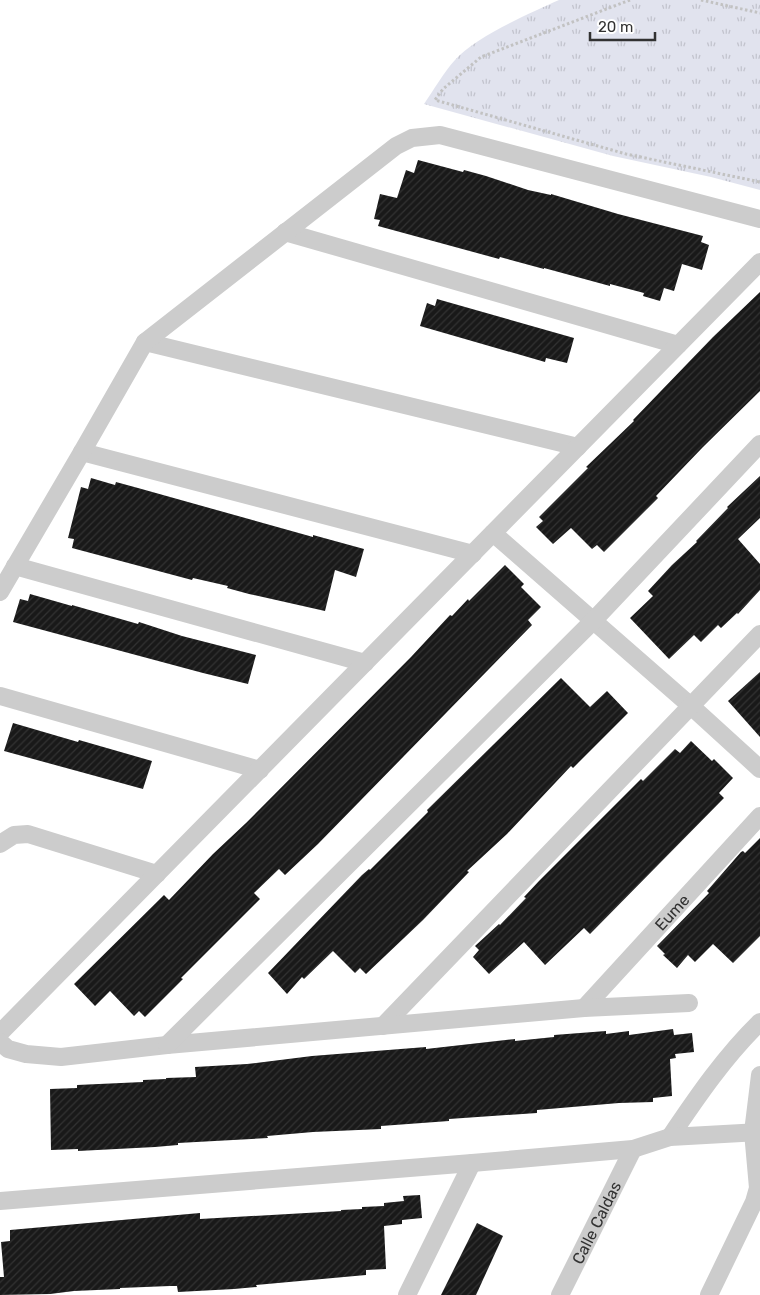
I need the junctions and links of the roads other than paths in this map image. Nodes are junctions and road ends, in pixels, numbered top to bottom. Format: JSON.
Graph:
{"nodes":[{"id":1,"x":760,"y":220,"type":"edge"},
{"id":2,"x":285,"y":232,"type":"junction"},
{"id":3,"x":760,"y":262,"type":"edge"},
{"id":4,"x":145,"y":342,"type":"junction"},
{"id":5,"x":678,"y":346,"type":"junction"},
{"id":6,"x":760,"y":444,"type":"edge"},
{"id":7,"x":578,"y":447,"type":"junction"},
{"id":8,"x":82,"y":452,"type":"junction"},
{"id":9,"x":493,"y":533,"type":"junction"},
{"id":10,"x":473,"y":554,"type":"junction"},
{"id":11,"x":15,"y":566,"type":"junction"},
{"id":12,"x":0,"y":592,"type":"edge"},
{"id":13,"x":593,"y":621,"type":"junction"},
{"id":14,"x":760,"y":634,"type":"edge"},
{"id":15,"x":365,"y":663,"type":"junction"},
{"id":16,"x":0,"y":696,"type":"edge"},
{"id":17,"x":692,"y":707,"type":"junction"},
{"id":18,"x":760,"y":769,"type":"edge"},
{"id":19,"x":260,"y":770,"type":"junction"},
{"id":20,"x":760,"y":816,"type":"edge"},
{"id":21,"x":0,"y":844,"type":"edge"},
{"id":22,"x":157,"y":874,"type":"junction"},
{"id":23,"x":688,"y":1002,"type":"dead end"},
{"id":24,"x":584,"y":1008,"type":"junction"},
{"id":25,"x":760,"y":1022,"type":"edge"},
{"id":26,"x":383,"y":1026,"type":"junction"},
{"id":27,"x":0,"y":1033,"type":"edge"},
{"id":28,"x":0,"y":1042,"type":"edge"},
{"id":29,"x":166,"y":1045,"type":"junction"},
{"id":30,"x":760,"y":1075,"type":"edge"},
{"id":31,"x":756,"y":1132,"type":"edge"},
{"id":32,"x":670,"y":1137,"type":"junction"},
{"id":33,"x":633,"y":1149,"type":"junction"},
{"id":34,"x":472,"y":1163,"type":"junction"},
{"id":35,"x":0,"y":1200,"type":"edge"},
{"id":36,"x":407,"y":1295,"type":"edge"},
{"id":37,"x":560,"y":1295,"type":"edge"},
{"id":38,"x":709,"y":1295,"type":"edge"}],
"edges":[{"from":1,"to":2,"type":"street"},
{"from":2,"to":4,"type":"street"},
{"from":2,"to":5,"type":"street"},
{"from":3,"to":5,"type":"street"},
{"from":4,"to":7,"type":"street"},
{"from":4,"to":8,"type":"street"},
{"from":5,"to":7,"type":"street"},
{"from":6,"to":13,"type":"street"},
{"from":7,"to":9,"type":"street"},
{"from":8,"to":10,"type":"street"},
{"from":8,"to":11,"type":"street"},
{"from":9,"to":10,"type":"street"},
{"from":9,"to":13,"type":"street"},
{"from":10,"to":15,"type":"street"},
{"from":11,"to":12,"type":"street"},
{"from":11,"to":15,"type":"street"},
{"from":13,"to":17,"type":"street"},
{"from":13,"to":29,"type":"street"},
{"from":14,"to":17,"type":"street"},
{"from":15,"to":19,"type":"street"},
{"from":16,"to":19,"type":"street"},
{"from":17,"to":18,"type":"street"},
{"from":17,"to":26,"type":"street"},
{"from":19,"to":22,"type":"street"},
{"from":20,"to":24,"type":"street","name":"Eume"},
{"from":21,"to":22,"type":"street"},
{"from":22,"to":27,"type":"street"},
{"from":23,"to":24,"type":"street"},
{"from":24,"to":26,"type":"street"},
{"from":25,"to":32,"type":"street"},
{"from":26,"to":29,"type":"street"},
{"from":28,"to":29,"type":"street"},
{"from":30,"to":31,"type":"street"},
{"from":31,"to":32,"type":"street"},
{"from":31,"to":38,"type":"street"},
{"from":32,"to":33,"type":"street"},
{"from":33,"to":34,"type":"street"},
{"from":33,"to":37,"type":"street","name":"Calle Caldas"},
{"from":34,"to":35,"type":"street"},
{"from":34,"to":36,"type":"street"}]}
